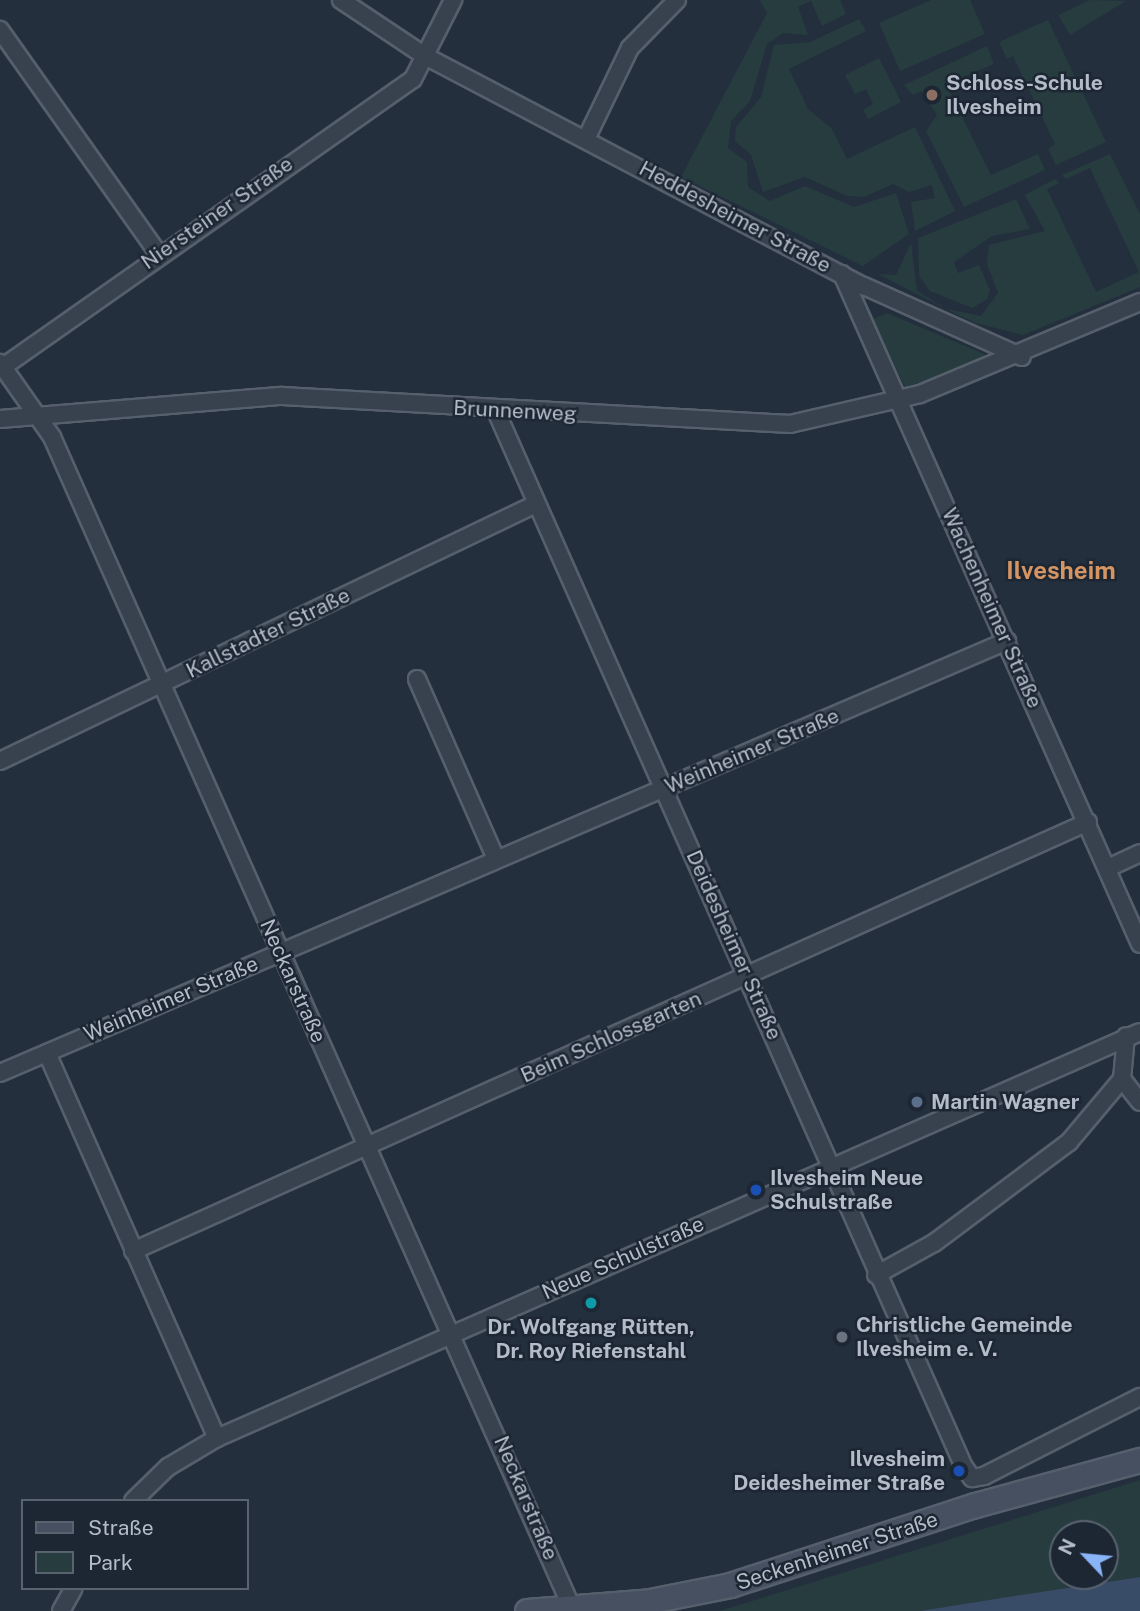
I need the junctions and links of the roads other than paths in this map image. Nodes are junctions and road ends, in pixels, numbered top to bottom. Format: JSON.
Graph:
{"nodes":[{"id":1,"x":341,"y":0,"type":"edge"},
{"id":2,"x":453,"y":0,"type":"edge"},
{"id":3,"x":677,"y":0,"type":"edge"},
{"id":4,"x":0,"y":30,"type":"edge"},
{"id":5,"x":425,"y":56,"type":"junction"},
{"id":6,"x":586,"y":139,"type":"junction"},
{"id":7,"x":158,"y":253,"type":"junction"},
{"id":8,"x":842,"y":274,"type":"junction"},
{"id":9,"x":1140,"y":302,"type":"edge"},
{"id":10,"x":1022,"y":357,"type":"junction"},
{"id":11,"x":1,"y":365,"type":"edge"},
{"id":12,"x":898,"y":401,"type":"junction"},
{"id":13,"x":496,"y":411,"type":"junction"},
{"id":14,"x":39,"y":414,"type":"junction"},
{"id":15,"x":0,"y":419,"type":"edge"},
{"id":16,"x":536,"y":504,"type":"junction"},
{"id":17,"x":1007,"y":640,"type":"junction"},
{"id":18,"x":417,"y":679,"type":"dead end"},
{"id":19,"x":162,"y":685,"type":"junction"},
{"id":20,"x":0,"y":761,"type":"edge"},
{"id":21,"x":664,"y":789,"type":"junction"},
{"id":22,"x":1088,"y":822,"type":"junction"},
{"id":23,"x":1140,"y":853,"type":"edge"},
{"id":24,"x":496,"y":859,"type":"junction"},
{"id":25,"x":1108,"y":868,"type":"junction"},
{"id":26,"x":1140,"y":944,"type":"edge"},
{"id":27,"x":279,"y":953,"type":"junction"},
{"id":28,"x":749,"y":976,"type":"junction"},
{"id":29,"x":1133,"y":1034,"type":"edge"},
{"id":30,"x":47,"y":1053,"type":"junction"},
{"id":31,"x":0,"y":1073,"type":"edge"},
{"id":32,"x":1122,"y":1079,"type":"junction"},
{"id":33,"x":1140,"y":1102,"type":"edge"},
{"id":34,"x":368,"y":1144,"type":"junction"},
{"id":35,"x":830,"y":1167,"type":"junction"},
{"id":36,"x":133,"y":1251,"type":"junction"},
{"id":37,"x":876,"y":1275,"type":"junction"},
{"id":38,"x":455,"y":1332,"type":"junction"},
{"id":39,"x":1140,"y":1397,"type":"edge"},
{"id":40,"x":217,"y":1438,"type":"junction"},
{"id":41,"x":1140,"y":1460,"type":"edge"},
{"id":42,"x":134,"y":1499,"type":"edge"},
{"id":43,"x":73,"y":1590,"type":"edge"},
{"id":44,"x":572,"y":1608,"type":"junction"},
{"id":45,"x":61,"y":1611,"type":"edge"},
{"id":46,"x":527,"y":1611,"type":"edge"}],
"edges":[{"from":1,"to":5,"type":"street","name":"Heddesheimer Straße"},
{"from":2,"to":5,"type":"street","name":"Niersteiner Straße"},
{"from":3,"to":6,"type":"street"},
{"from":4,"to":7,"type":"street"},
{"from":5,"to":6,"type":"street","name":"Heddesheimer Straße"},
{"from":5,"to":7,"type":"street","name":"Niersteiner Straße"},
{"from":6,"to":8,"type":"street","name":"Heddesheimer Straße"},
{"from":7,"to":11,"type":"street","name":"Niersteiner Straße"},
{"from":8,"to":10,"type":"street","name":"Heddesheimer Straße"},
{"from":8,"to":12,"type":"street","name":"Wachenheimer Straße"},
{"from":9,"to":10,"type":"street"},
{"from":10,"to":12,"type":"street","name":"Brunnenweg"},
{"from":11,"to":14,"type":"street","name":"Neckarstraße"},
{"from":12,"to":13,"type":"street","name":"Brunnenweg"},
{"from":12,"to":17,"type":"street","name":"Wachenheimer Straße"},
{"from":13,"to":14,"type":"street","name":"Brunnenweg"},
{"from":13,"to":16,"type":"street","name":"Deidesheimer Straße"},
{"from":14,"to":15,"type":"street","name":"Brunnenweg"},
{"from":14,"to":19,"type":"street","name":"Neckarstraße"},
{"from":16,"to":19,"type":"street","name":"Kallstadter Straße"},
{"from":16,"to":21,"type":"street","name":"Deidesheimer Straße"},
{"from":17,"to":21,"type":"street","name":"Weinheimer Straße"},
{"from":17,"to":22,"type":"street","name":"Wachenheimer Straße"},
{"from":18,"to":24,"type":"street"},
{"from":19,"to":20,"type":"street","name":"Kallstadter Straße"},
{"from":19,"to":27,"type":"street","name":"Neckarstraße"},
{"from":21,"to":24,"type":"street","name":"Weinheimer Straße"},
{"from":21,"to":28,"type":"street","name":"Deidesheimer Straße"},
{"from":22,"to":25,"type":"street","name":"Wachenheimer Straße"},
{"from":22,"to":28,"type":"street","name":"Beim Schlossgarten"},
{"from":23,"to":25,"type":"street"},
{"from":24,"to":27,"type":"street","name":"Weinheimer Straße"},
{"from":25,"to":26,"type":"street","name":"Wachenheimer Straße"},
{"from":27,"to":30,"type":"street","name":"Weinheimer Straße"},
{"from":27,"to":34,"type":"street","name":"Neckarstraße"},
{"from":28,"to":34,"type":"street","name":"Beim Schlossgarten"},
{"from":28,"to":35,"type":"street","name":"Deidesheimer Straße"},
{"from":29,"to":32,"type":"street","name":"Neue Schulstraße"},
{"from":29,"to":35,"type":"street","name":"Neue Schulstraße"},
{"from":30,"to":31,"type":"street","name":"Weinheimer Straße"},
{"from":30,"to":36,"type":"street"},
{"from":32,"to":33,"type":"street"},
{"from":32,"to":37,"type":"street"},
{"from":34,"to":36,"type":"street","name":"Beim Schlossgarten"},
{"from":34,"to":38,"type":"street","name":"Neckarstraße"},
{"from":35,"to":37,"type":"street","name":"Deidesheimer Straße"},
{"from":35,"to":38,"type":"street","name":"Neue Schulstraße"},
{"from":36,"to":40,"type":"street"},
{"from":37,"to":39,"type":"street","name":"Deidesheimer Straße"},
{"from":38,"to":40,"type":"street","name":"Neue Schulstraße"},
{"from":38,"to":44,"type":"street","name":"Neckarstraße"},
{"from":40,"to":42,"type":"street","name":"Neue Schulstraße"},
{"from":41,"to":44,"type":"main road","name":"Seckenheimer Straße"},
{"from":43,"to":45,"type":"street"},
{"from":44,"to":46,"type":"main road","name":"Seckenheimer Straße"}]}
